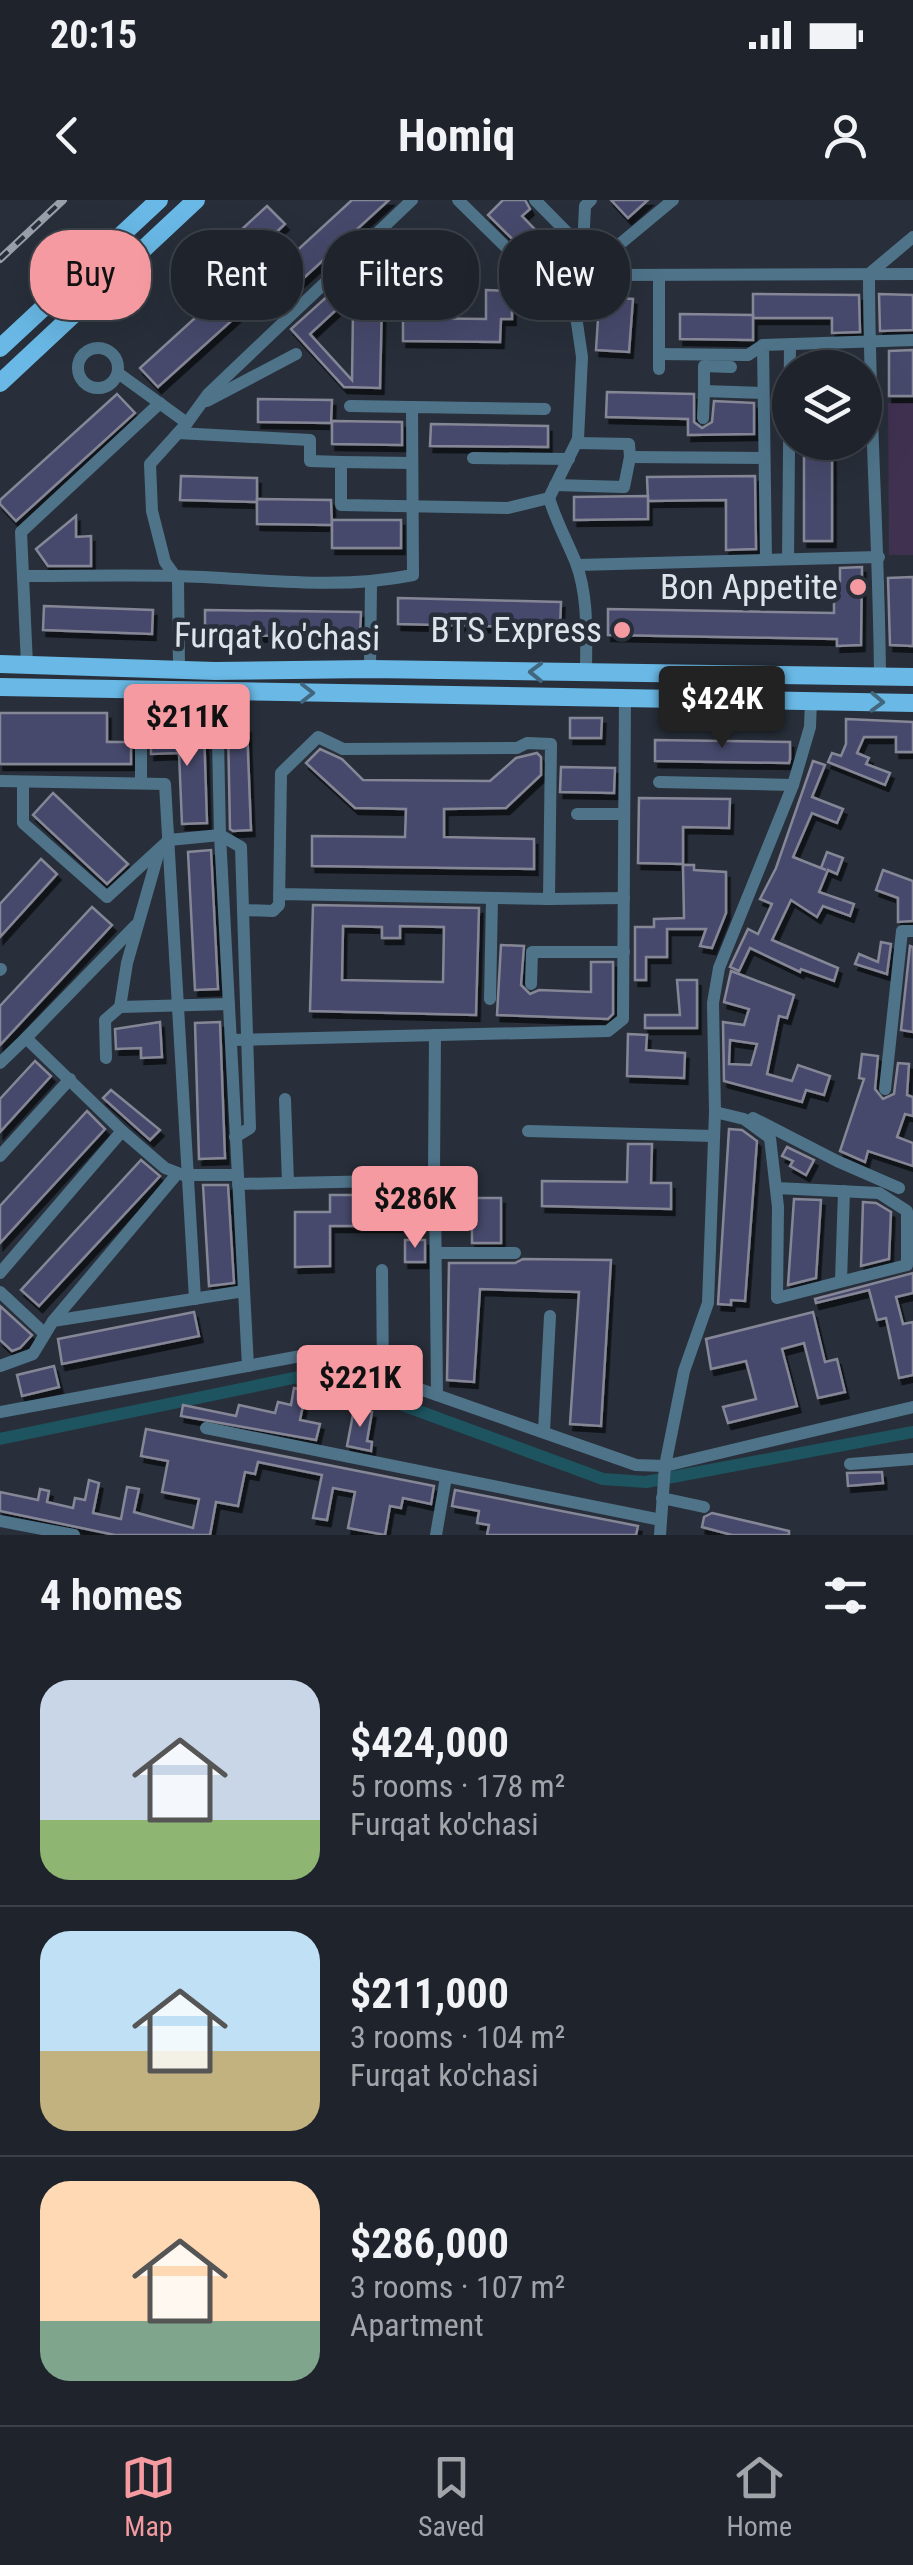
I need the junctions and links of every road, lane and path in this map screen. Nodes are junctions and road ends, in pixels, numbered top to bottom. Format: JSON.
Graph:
{"nodes":[{"id":1,"x":159,"y":200,"type":"edge"},
{"id":2,"x":196,"y":200,"type":"edge"},
{"id":3,"x":412,"y":200,"type":"edge"},
{"id":4,"x":458,"y":200,"type":"edge"},
{"id":5,"x":535,"y":200,"type":"edge"},
{"id":6,"x":591,"y":200,"type":"edge"},
{"id":7,"x":673,"y":200,"type":"edge"},
{"id":8,"x":564,"y":230,"type":"edge"},
{"id":9,"x":583,"y":230,"type":"edge"},
{"id":10,"x":630,"y":236,"type":"edge"},
{"id":11,"x":913,"y":238,"type":"edge"},
{"id":12,"x":499,"y":240,"type":"edge"},
{"id":13,"x":869,"y":274,"type":"junction"},
{"id":14,"x":913,"y":274,"type":"edge"},
{"id":15,"x":659,"y":275,"type":"junction"},
{"id":16,"x":630,"y":276,"type":"edge"},
{"id":17,"x":577,"y":320,"type":"edge"},
{"id":18,"x":913,"y":340,"type":"edge"},
{"id":19,"x":869,"y":342,"type":"junction"},
{"id":20,"x":763,"y":345,"type":"junction"},
{"id":21,"x":790,"y":346,"type":"junction"},
{"id":22,"x":0,"y":348,"type":"edge"},
{"id":23,"x":296,"y":354,"type":"dead end"},
{"id":24,"x":659,"y":354,"type":"junction"},
{"id":25,"x":731,"y":366,"type":"dead end"},
{"id":26,"x":659,"y":369,"type":"dead end"},
{"id":27,"x":118,"y":373,"type":"dead end"},
{"id":28,"x":0,"y":383,"type":"edge"},
{"id":29,"x":704,"y":390,"type":"junction"},
{"id":30,"x":763,"y":393,"type":"junction"},
{"id":31,"x":160,"y":403,"type":"junction"},
{"id":32,"x":200,"y":404,"type":"junction"},
{"id":33,"x":350,"y":406,"type":"dead end"},
{"id":34,"x":412,"y":407,"type":"junction"},
{"id":35,"x":544,"y":409,"type":"dead end"},
{"id":36,"x":704,"y":418,"type":"dead end"},
{"id":37,"x":183,"y":428,"type":"junction"},
{"id":38,"x":577,"y":443,"type":"junction"},
{"id":39,"x":630,"y":457,"type":"junction"},
{"id":40,"x":473,"y":458,"type":"dead end"},
{"id":41,"x":764,"y":458,"type":"junction"},
{"id":42,"x":568,"y":459,"type":"junction"},
{"id":43,"x":341,"y":462,"type":"junction"},
{"id":44,"x":412,"y":463,"type":"junction"},
{"id":45,"x":552,"y":491,"type":"junction"},
{"id":46,"x":413,"y":508,"type":"junction"},
{"id":47,"x":880,"y":557,"type":"junction"},
{"id":48,"x":766,"y":560,"type":"junction"},
{"id":49,"x":788,"y":560,"type":"junction"},
{"id":50,"x":577,"y":565,"type":"junction"},
{"id":51,"x":22,"y":576,"type":"junction"},
{"id":52,"x":176,"y":576,"type":"junction"},
{"id":53,"x":371,"y":583,"type":"junction"},
{"id":54,"x":0,"y":664,"type":"edge"},
{"id":55,"x":26,"y":666,"type":"junction"},
{"id":56,"x":179,"y":668,"type":"junction"},
{"id":57,"x":370,"y":669,"type":"junction"},
{"id":58,"x":586,"y":673,"type":"junction"},
{"id":59,"x":880,"y":677,"type":"junction"},
{"id":60,"x":913,"y":678,"type":"edge"},
{"id":61,"x":0,"y":687,"type":"edge"},
{"id":62,"x":217,"y":692,"type":"junction"},
{"id":63,"x":625,"y":696,"type":"junction"},
{"id":64,"x":811,"y":700,"type":"junction"},
{"id":65,"x":913,"y":703,"type":"edge"},
{"id":66,"x":141,"y":707,"type":"dead end"},
{"id":67,"x":0,"y":781,"type":"edge"},
{"id":68,"x":23,"y":782,"type":"junction"},
{"id":69,"x":659,"y":782,"type":"dead end"},
{"id":70,"x":141,"y":784,"type":"junction"},
{"id":71,"x":793,"y":786,"type":"junction"},
{"id":72,"x":577,"y":814,"type":"dead end"},
{"id":73,"x":624,"y":814,"type":"junction"},
{"id":74,"x":220,"y":834,"type":"junction"},
{"id":75,"x":165,"y":844,"type":"junction"},
{"id":76,"x":280,"y":894,"type":"junction"},
{"id":77,"x":492,"y":898,"type":"junction"},
{"id":78,"x":624,"y":898,"type":"junction"},
{"id":79,"x":549,"y":899,"type":"junction"},
{"id":80,"x":243,"y":910,"type":"junction"},
{"id":81,"x":138,"y":922,"type":"junction"},
{"id":82,"x":913,"y":932,"type":"edge"},
{"id":83,"x":624,"y":952,"type":"junction"},
{"id":84,"x":531,"y":984,"type":"dead end"},
{"id":85,"x":490,"y":999,"type":"dead end"},
{"id":86,"x":229,"y":1004,"type":"junction"},
{"id":87,"x":178,"y":1005,"type":"junction"},
{"id":88,"x":120,"y":1007,"type":"junction"},
{"id":89,"x":435,"y":1035,"type":"junction"},
{"id":90,"x":26,"y":1038,"type":"junction"},
{"id":91,"x":231,"y":1040,"type":"junction"},
{"id":92,"x":247,"y":1040,"type":"junction"},
{"id":93,"x":106,"y":1058,"type":"dead end"},
{"id":94,"x":0,"y":1063,"type":"edge"},
{"id":95,"x":70,"y":1079,"type":"junction"},
{"id":96,"x":884,"y":1090,"type":"dead end"},
{"id":97,"x":285,"y":1099,"type":"dead end"},
{"id":98,"x":715,"y":1112,"type":"junction"},
{"id":99,"x":744,"y":1119,"type":"junction"},
{"id":100,"x":122,"y":1131,"type":"junction"},
{"id":101,"x":528,"y":1131,"type":"dead end"},
{"id":102,"x":714,"y":1136,"type":"junction"},
{"id":103,"x":235,"y":1138,"type":"junction"},
{"id":104,"x":0,"y":1156,"type":"edge"},
{"id":105,"x":183,"y":1175,"type":"junction"},
{"id":106,"x":237,"y":1179,"type":"junction"},
{"id":107,"x":288,"y":1183,"type":"junction"},
{"id":108,"x":776,"y":1188,"type":"junction"},
{"id":109,"x":899,"y":1188,"type":"dead end"},
{"id":110,"x":844,"y":1191,"type":"junction"},
{"id":111,"x":435,"y":1194,"type":"dead end"},
{"id":112,"x":436,"y":1253,"type":"junction"},
{"id":113,"x":516,"y":1253,"type":"dead end"},
{"id":114,"x":382,"y":1270,"type":"dead end"},
{"id":115,"x":0,"y":1273,"type":"edge"},
{"id":116,"x":841,"y":1282,"type":"junction"},
{"id":117,"x":244,"y":1291,"type":"junction"},
{"id":118,"x":0,"y":1292,"type":"edge"},
{"id":119,"x":195,"y":1299,"type":"junction"},
{"id":120,"x":550,"y":1316,"type":"dead end"},
{"id":121,"x":53,"y":1321,"type":"junction"},
{"id":122,"x":45,"y":1334,"type":"junction"},
{"id":123,"x":0,"y":1366,"type":"edge"},
{"id":124,"x":248,"y":1366,"type":"junction"},
{"id":125,"x":383,"y":1376,"type":"junction"},
{"id":126,"x":437,"y":1395,"type":"junction"},
{"id":127,"x":913,"y":1407,"type":"edge"},
{"id":128,"x":0,"y":1412,"type":"edge"},
{"id":129,"x":206,"y":1428,"type":"dead end"},
{"id":130,"x":544,"y":1431,"type":"junction"},
{"id":131,"x":913,"y":1459,"type":"edge"},
{"id":132,"x":850,"y":1464,"type":"dead end"},
{"id":133,"x":664,"y":1466,"type":"junction"},
{"id":134,"x":446,"y":1476,"type":"junction"},
{"id":135,"x":663,"y":1496,"type":"junction"},
{"id":136,"x":704,"y":1508,"type":"dead end"},
{"id":137,"x":0,"y":1521,"type":"edge"},
{"id":138,"x":660,"y":1528,"type":"edge"},
{"id":139,"x":74,"y":1535,"type":"edge"},
{"id":140,"x":436,"y":1535,"type":"edge"}],
"edges":[{"from":1,"to":22,"type":"main road"},
{"from":2,"to":28,"type":"main road"},
{"from":3,"to":32,"type":"street"},
{"from":4,"to":12,"type":"street"},
{"from":5,"to":8,"type":"street"},
{"from":6,"to":9,"type":"street"},
{"from":7,"to":10,"type":"street"},
{"from":11,"to":13,"type":"street"},
{"from":13,"to":14,"type":"street"},
{"from":13,"to":15,"type":"street"},
{"from":13,"to":19,"type":"street"},
{"from":15,"to":16,"type":"street"},
{"from":15,"to":24,"type":"street"},
{"from":17,"to":38,"type":"street"},
{"from":18,"to":19,"type":"street"},
{"from":19,"to":21,"type":"street"},
{"from":19,"to":47,"type":"street"},
{"from":20,"to":21,"type":"street"},
{"from":20,"to":24,"type":"street"},
{"from":20,"to":30,"type":"street"},
{"from":21,"to":49,"type":"street"},
{"from":23,"to":32,"type":"street"},
{"from":24,"to":26,"type":"street"},
{"from":25,"to":29,"type":"street"},
{"from":27,"to":31,"type":"street"},
{"from":29,"to":30,"type":"street"},
{"from":29,"to":36,"type":"street"},
{"from":30,"to":41,"type":"street"},
{"from":31,"to":37,"type":"street"},
{"from":31,"to":51,"type":"street"},
{"from":32,"to":37,"type":"street"},
{"from":33,"to":34,"type":"street"},
{"from":34,"to":35,"type":"street"},
{"from":34,"to":44,"type":"street"},
{"from":37,"to":43,"type":"street"},
{"from":37,"to":52,"type":"street"},
{"from":38,"to":39,"type":"street"},
{"from":38,"to":42,"type":"street"},
{"from":39,"to":41,"type":"street"},
{"from":39,"to":45,"type":"street"},
{"from":40,"to":42,"type":"street"},
{"from":41,"to":48,"type":"street"},
{"from":42,"to":45,"type":"street"},
{"from":43,"to":44,"type":"street"},
{"from":43,"to":46,"type":"street"},
{"from":44,"to":46,"type":"street"},
{"from":45,"to":46,"type":"street"},
{"from":45,"to":50,"type":"street"},
{"from":46,"to":53,"type":"street"},
{"from":47,"to":49,"type":"street"},
{"from":47,"to":59,"type":"street"},
{"from":48,"to":49,"type":"street"},
{"from":48,"to":50,"type":"street"},
{"from":50,"to":58,"type":"street"},
{"from":51,"to":52,"type":"street"},
{"from":51,"to":55,"type":"street"},
{"from":52,"to":53,"type":"street"},
{"from":52,"to":56,"type":"street"},
{"from":53,"to":57,"type":"street"},
{"from":54,"to":55,"type":"main road","name":"Furqat ko'chasi"},
{"from":55,"to":56,"type":"main road","name":"Furqat ko'chasi"},
{"from":56,"to":57,"type":"main road","name":"Furqat ko'chasi"},
{"from":58,"to":57,"type":"main road","name":"Furqat ko'chasi","one_way":true},
{"from":58,"to":59,"type":"main road","name":"Furqat ko'chasi"},
{"from":59,"to":60,"type":"main road","name":"Furqat ko'chasi"},
{"from":61,"to":62,"type":"main road","name":"Furqat ko'chasi"},
{"from":62,"to":63,"type":"main road","name":"Furqat ko'chasi","one_way":true},
{"from":62,"to":74,"type":"street"},
{"from":63,"to":64,"type":"main road","name":"Furqat ko'chasi"},
{"from":63,"to":73,"type":"street"},
{"from":64,"to":65,"type":"main road","name":"Furqat ko'chasi","one_way":true},
{"from":64,"to":71,"type":"street"},
{"from":66,"to":70,"type":"street"},
{"from":67,"to":68,"type":"street"},
{"from":68,"to":70,"type":"street"},
{"from":68,"to":75,"type":"street"},
{"from":69,"to":71,"type":"street"},
{"from":70,"to":75,"type":"street"},
{"from":71,"to":98,"type":"street"},
{"from":72,"to":73,"type":"street"},
{"from":73,"to":78,"type":"street"},
{"from":74,"to":75,"type":"street"},
{"from":74,"to":80,"type":"street"},
{"from":74,"to":86,"type":"street"},
{"from":75,"to":81,"type":"street"},
{"from":75,"to":87,"type":"street"},
{"from":76,"to":77,"type":"street"},
{"from":76,"to":79,"type":"street"},
{"from":76,"to":80,"type":"street"},
{"from":77,"to":79,"type":"street"},
{"from":77,"to":85,"type":"street"},
{"from":78,"to":79,"type":"street"},
{"from":78,"to":83,"type":"street"},
{"from":80,"to":92,"type":"street"},
{"from":81,"to":88,"type":"street"},
{"from":81,"to":90,"type":"street"},
{"from":82,"to":96,"type":"street"},
{"from":83,"to":84,"type":"street"},
{"from":83,"to":89,"type":"street"},
{"from":86,"to":87,"type":"street"},
{"from":86,"to":91,"type":"street"},
{"from":87,"to":88,"type":"street"},
{"from":87,"to":105,"type":"street"},
{"from":88,"to":93,"type":"street"},
{"from":89,"to":92,"type":"street"},
{"from":89,"to":107,"type":"street"},
{"from":90,"to":94,"type":"street"},
{"from":90,"to":95,"type":"street"},
{"from":91,"to":92,"type":"street"},
{"from":91,"to":103,"type":"street"},
{"from":92,"to":103,"type":"street"},
{"from":95,"to":100,"type":"street"},
{"from":95,"to":104,"type":"street"},
{"from":97,"to":107,"type":"street"},
{"from":98,"to":99,"type":"street"},
{"from":98,"to":102,"type":"street"},
{"from":99,"to":108,"type":"street"},
{"from":99,"to":109,"type":"street"},
{"from":100,"to":105,"type":"street"},
{"from":100,"to":115,"type":"street"},
{"from":101,"to":102,"type":"street"},
{"from":102,"to":133,"type":"street"},
{"from":103,"to":106,"type":"street"},
{"from":105,"to":106,"type":"street"},
{"from":105,"to":119,"type":"street"},
{"from":105,"to":121,"type":"street"},
{"from":106,"to":107,"type":"street"},
{"from":106,"to":117,"type":"street"},
{"from":108,"to":110,"type":"street"},
{"from":108,"to":116,"type":"street"},
{"from":110,"to":116,"type":"street"},
{"from":110,"to":116,"type":"street"},
{"from":111,"to":112,"type":"street"},
{"from":112,"to":113,"type":"street"},
{"from":112,"to":126,"type":"street"},
{"from":114,"to":125,"type":"street"},
{"from":117,"to":119,"type":"street"},
{"from":117,"to":124,"type":"street"},
{"from":118,"to":122,"type":"street"},
{"from":119,"to":121,"type":"street"},
{"from":120,"to":130,"type":"street"},
{"from":121,"to":122,"type":"street"},
{"from":122,"to":123,"type":"street"},
{"from":124,"to":125,"type":"street"},
{"from":124,"to":128,"type":"street"},
{"from":125,"to":126,"type":"street"},
{"from":126,"to":130,"type":"street"},
{"from":127,"to":133,"type":"street"},
{"from":129,"to":134,"type":"street"},
{"from":130,"to":133,"type":"street"},
{"from":131,"to":132,"type":"street"},
{"from":133,"to":135,"type":"street"},
{"from":134,"to":138,"type":"street"},
{"from":134,"to":140,"type":"street"},
{"from":135,"to":136,"type":"street"},
{"from":135,"to":138,"type":"street"},
{"from":137,"to":139,"type":"street"}]}
